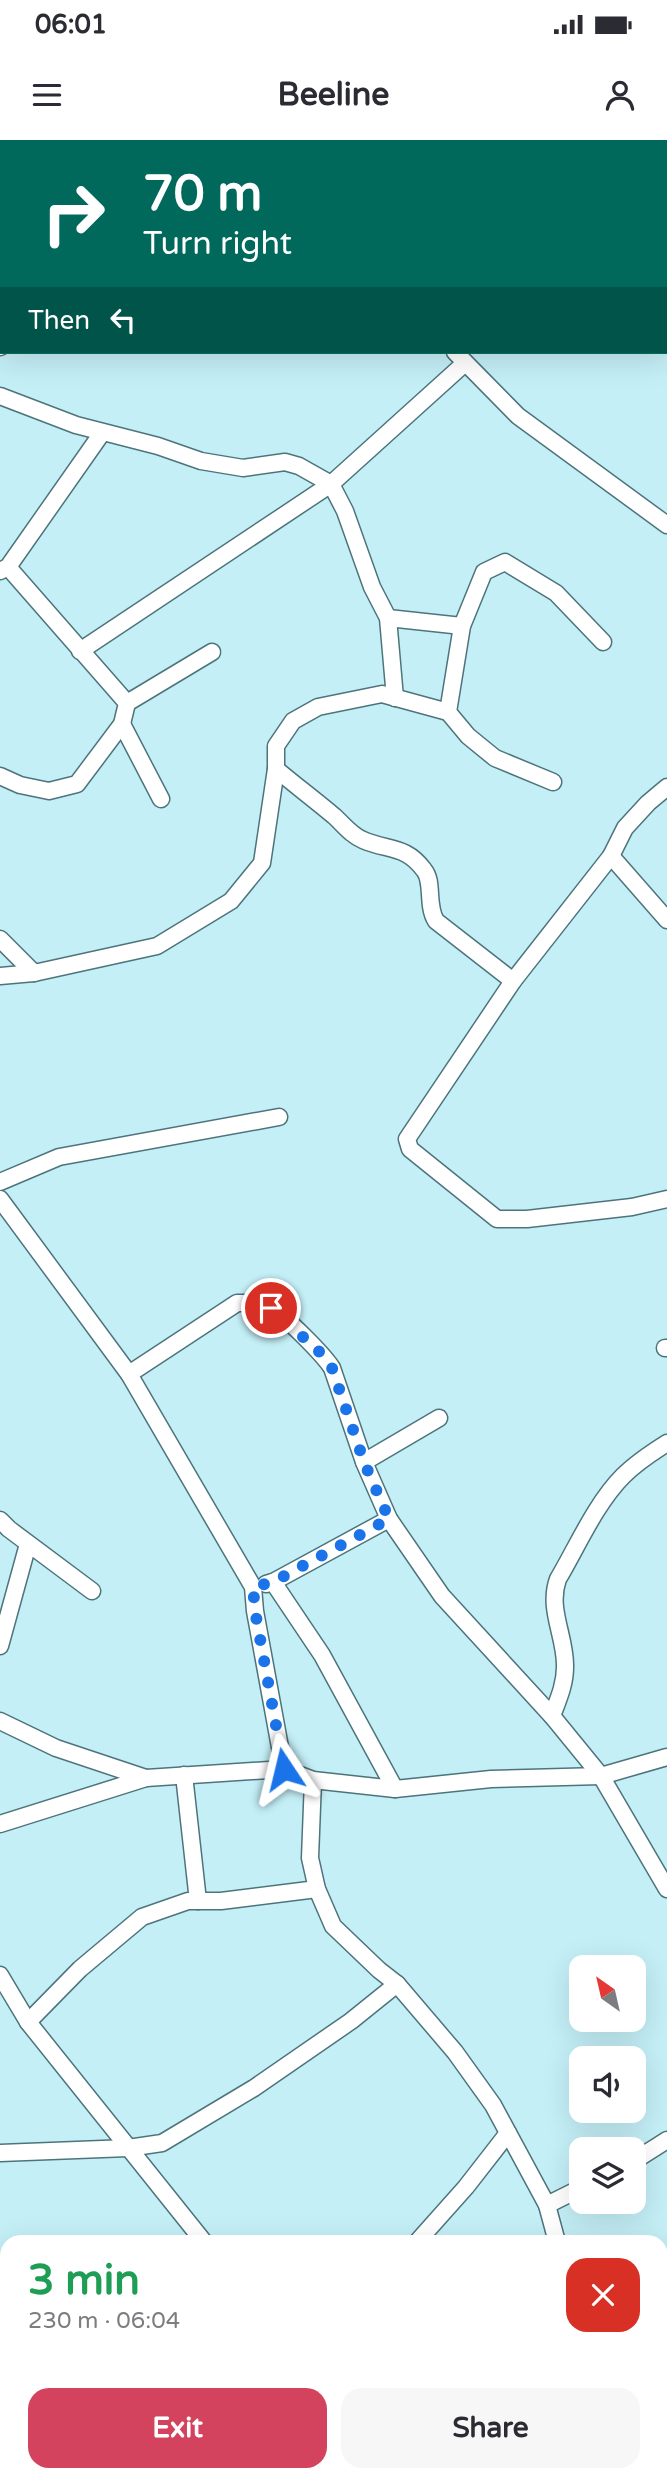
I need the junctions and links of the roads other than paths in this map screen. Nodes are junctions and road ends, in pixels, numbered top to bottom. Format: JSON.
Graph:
{"nodes":[{"id":1,"x":461,"y":356,"type":"edge"},
{"id":2,"x":0,"y":396,"type":"edge"},
{"id":3,"x":102,"y":433,"type":"junction"},
{"id":4,"x":331,"y":484,"type":"junction"},
{"id":5,"x":666,"y":522,"type":"edge"},
{"id":6,"x":4,"y":569,"type":"edge"},
{"id":7,"x":388,"y":618,"type":"junction"},
{"id":8,"x":462,"y":626,"type":"junction"},
{"id":9,"x":603,"y":642,"type":"dead end"},
{"id":10,"x":80,"y":651,"type":"junction"},
{"id":11,"x":212,"y":652,"type":"dead end"},
{"id":12,"x":395,"y":698,"type":"junction"},
{"id":13,"x":127,"y":703,"type":"junction"},
{"id":14,"x":448,"y":712,"type":"junction"},
{"id":15,"x":121,"y":724,"type":"junction"},
{"id":16,"x":276,"y":769,"type":"junction"},
{"id":17,"x":0,"y":776,"type":"edge"},
{"id":18,"x":553,"y":782,"type":"dead end"},
{"id":19,"x":667,"y":787,"type":"edge"},
{"id":20,"x":162,"y":799,"type":"dead end"},
{"id":21,"x":611,"y":856,"type":"junction"},
{"id":22,"x":667,"y":920,"type":"edge"},
{"id":23,"x":0,"y":939,"type":"edge"},
{"id":24,"x":34,"y":973,"type":"junction"},
{"id":25,"x":0,"y":976,"type":"edge"},
{"id":26,"x":513,"y":981,"type":"junction"},
{"id":27,"x":279,"y":1116,"type":"dead end"},
{"id":28,"x":0,"y":1182,"type":"edge"},
{"id":29,"x":0,"y":1199,"type":"edge"},
{"id":30,"x":667,"y":1199,"type":"edge"},
{"id":31,"x":128,"y":1374,"type":"junction"},
{"id":32,"x":439,"y":1418,"type":"dead end"},
{"id":33,"x":667,"y":1443,"type":"edge"},
{"id":34,"x":364,"y":1462,"type":"junction"},
{"id":35,"x":389,"y":1519,"type":"junction"},
{"id":36,"x":0,"y":1520,"type":"edge"},
{"id":37,"x":28,"y":1544,"type":"junction"},
{"id":38,"x":273,"y":1582,"type":"junction"},
{"id":39,"x":253,"y":1587,"type":"junction"},
{"id":40,"x":92,"y":1591,"type":"dead end"},
{"id":41,"x":0,"y":1646,"type":"edge"},
{"id":42,"x":552,"y":1716,"type":"junction"},
{"id":43,"x":0,"y":1721,"type":"edge"},
{"id":44,"x":667,"y":1757,"type":"edge"},
{"id":45,"x":284,"y":1769,"type":"junction"},
{"id":46,"x":184,"y":1775,"type":"junction"},
{"id":47,"x":601,"y":1776,"type":"junction"},
{"id":48,"x":146,"y":1778,"type":"junction"},
{"id":49,"x":313,"y":1780,"type":"junction"},
{"id":50,"x":395,"y":1789,"type":"junction"},
{"id":51,"x":0,"y":1824,"type":"edge"},
{"id":52,"x":317,"y":1889,"type":"junction"},
{"id":53,"x":667,"y":1889,"type":"edge"},
{"id":54,"x":198,"y":1901,"type":"junction"},
{"id":55,"x":0,"y":1975,"type":"edge"},
{"id":56,"x":397,"y":1984,"type":"junction"},
{"id":57,"x":28,"y":2022,"type":"junction"},
{"id":58,"x":508,"y":2133,"type":"junction"},
{"id":59,"x":667,"y":2140,"type":"edge"},
{"id":60,"x":128,"y":2148,"type":"junction"},
{"id":61,"x":0,"y":2153,"type":"edge"},
{"id":62,"x":646,"y":2153,"type":"edge"},
{"id":63,"x":569,"y":2194,"type":"edge"},
{"id":64,"x":547,"y":2205,"type":"junction"},
{"id":65,"x":198,"y":2235,"type":"edge"},
{"id":66,"x":423,"y":2235,"type":"edge"},
{"id":67,"x":555,"y":2235,"type":"edge"}],
"edges":[{"from":1,"to":4,"type":"street"},
{"from":1,"to":5,"type":"street"},
{"from":2,"to":3,"type":"street"},
{"from":3,"to":4,"type":"street"},
{"from":3,"to":6,"type":"street"},
{"from":4,"to":7,"type":"street"},
{"from":4,"to":10,"type":"street"},
{"from":6,"to":10,"type":"street"},
{"from":7,"to":8,"type":"street"},
{"from":7,"to":12,"type":"street"},
{"from":8,"to":9,"type":"street"},
{"from":8,"to":14,"type":"street"},
{"from":10,"to":13,"type":"street"},
{"from":11,"to":13,"type":"street"},
{"from":12,"to":14,"type":"street"},
{"from":12,"to":16,"type":"street"},
{"from":13,"to":15,"type":"street"},
{"from":14,"to":18,"type":"street"},
{"from":15,"to":17,"type":"street"},
{"from":15,"to":20,"type":"street"},
{"from":16,"to":24,"type":"street"},
{"from":16,"to":26,"type":"street"},
{"from":19,"to":21,"type":"street"},
{"from":21,"to":22,"type":"street"},
{"from":21,"to":26,"type":"street"},
{"from":23,"to":24,"type":"street"},
{"from":24,"to":25,"type":"street"},
{"from":26,"to":30,"type":"street"},
{"from":27,"to":28,"type":"street"},
{"from":29,"to":31,"type":"street"},
{"from":31,"to":34,"type":"street"},
{"from":31,"to":39,"type":"street"},
{"from":32,"to":34,"type":"street"},
{"from":33,"to":42,"type":"street"},
{"from":34,"to":35,"type":"street"},
{"from":35,"to":38,"type":"street"},
{"from":35,"to":42,"type":"street"},
{"from":36,"to":37,"type":"street"},
{"from":37,"to":40,"type":"street"},
{"from":37,"to":41,"type":"street"},
{"from":38,"to":39,"type":"street"},
{"from":38,"to":50,"type":"street"},
{"from":39,"to":45,"type":"street"},
{"from":42,"to":47,"type":"street"},
{"from":43,"to":48,"type":"street"},
{"from":44,"to":47,"type":"street"},
{"from":45,"to":46,"type":"street"},
{"from":45,"to":49,"type":"street"},
{"from":46,"to":48,"type":"street"},
{"from":46,"to":54,"type":"street"},
{"from":47,"to":50,"type":"street"},
{"from":47,"to":53,"type":"street"},
{"from":48,"to":51,"type":"street"},
{"from":49,"to":50,"type":"street"},
{"from":49,"to":52,"type":"street"},
{"from":52,"to":54,"type":"street"},
{"from":52,"to":56,"type":"street"},
{"from":54,"to":57,"type":"street"},
{"from":55,"to":57,"type":"street"},
{"from":56,"to":58,"type":"street"},
{"from":56,"to":60,"type":"street"},
{"from":57,"to":60,"type":"street"},
{"from":58,"to":64,"type":"street"},
{"from":58,"to":66,"type":"street"},
{"from":59,"to":62,"type":"street"},
{"from":60,"to":61,"type":"street"},
{"from":60,"to":65,"type":"street"},
{"from":63,"to":64,"type":"street"},
{"from":64,"to":67,"type":"street"}]}
